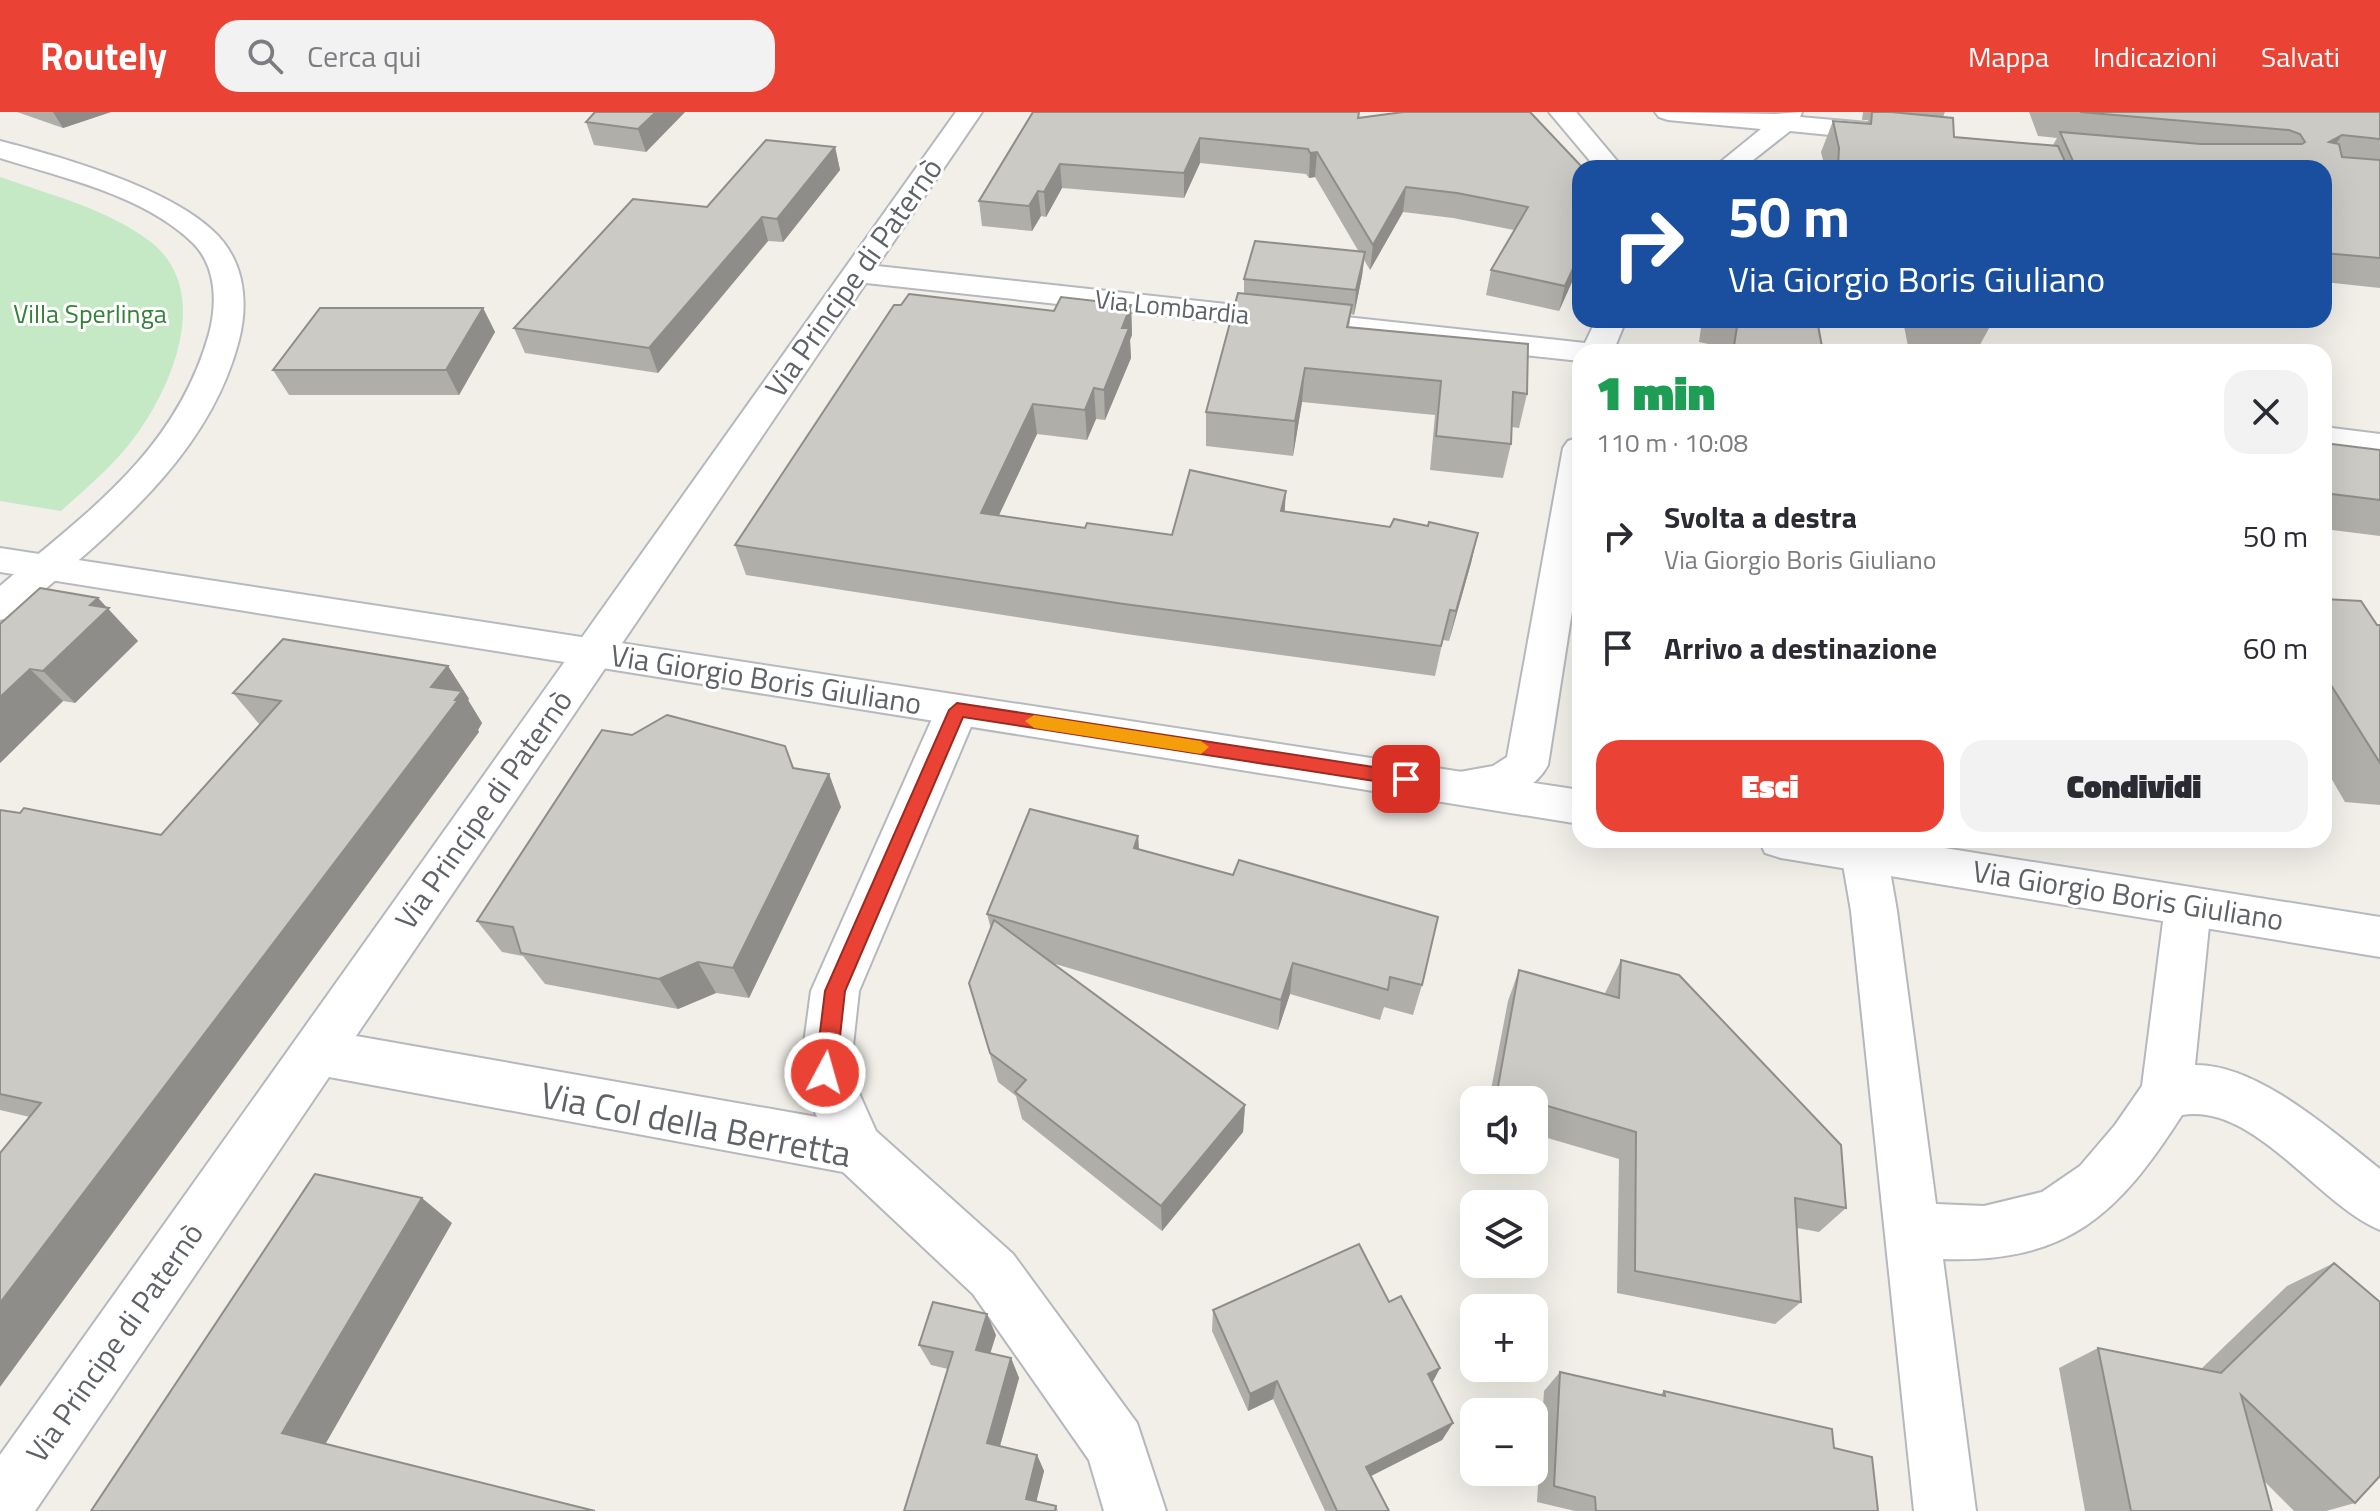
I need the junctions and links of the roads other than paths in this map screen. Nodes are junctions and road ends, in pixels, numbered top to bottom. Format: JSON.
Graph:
{"nodes":[{"id":1,"x":969,"y":112,"type":"edge"},
{"id":2,"x":1562,"y":112,"type":"edge"},
{"id":3,"x":1668,"y":112,"type":"edge"},
{"id":4,"x":1787,"y":117,"type":"edge"},
{"id":5,"x":1910,"y":134,"type":"edge"},
{"id":6,"x":0,"y":149,"type":"edge"},
{"id":7,"x":1603,"y":160,"type":"edge"},
{"id":8,"x":1736,"y":160,"type":"edge"},
{"id":9,"x":858,"y":273,"type":"junction"},
{"id":10,"x":1572,"y":351,"type":"edge"},
{"id":11,"x":2332,"y":438,"type":"edge"},
{"id":12,"x":2380,"y":444,"type":"edge"},
{"id":13,"x":1572,"y":496,"type":"edge"},
{"id":14,"x":0,"y":560,"type":"edge"},
{"id":15,"x":45,"y":567,"type":"junction"},
{"id":16,"x":0,"y":607,"type":"edge"},
{"id":17,"x":593,"y":653,"type":"junction"},
{"id":18,"x":957,"y":710,"type":"junction"},
{"id":19,"x":1458,"y":787,"type":"junction"},
{"id":20,"x":1572,"y":806,"type":"edge"},
{"id":21,"x":1832,"y":848,"type":"edge"},
{"id":22,"x":1864,"y":853,"type":"junction"},
{"id":23,"x":2188,"y":906,"type":"junction"},
{"id":24,"x":2380,"y":937,"type":"edge"},
{"id":25,"x":318,"y":1052,"type":"junction"},
{"id":26,"x":2167,"y":1093,"type":"junction"},
{"id":27,"x":857,"y":1149,"type":"junction"},
{"id":28,"x":2380,"y":1203,"type":"edge"},
{"id":29,"x":1910,"y":1231,"type":"junction"},
{"id":30,"x":0,"y":1508,"type":"edge"},
{"id":31,"x":1135,"y":1511,"type":"edge"},
{"id":32,"x":1945,"y":1511,"type":"edge"}],
"edges":[{"from":1,"to":9,"type":"street","name":"Via Principe di Paternò"},
{"from":2,"to":7,"type":"street"},
{"from":3,"to":4,"type":"street"},
{"from":4,"to":5,"type":"street"},
{"from":4,"to":8,"type":"street"},
{"from":6,"to":15,"type":"street"},
{"from":9,"to":10,"type":"street","name":"Via Lombardia"},
{"from":9,"to":17,"type":"street","name":"Via Principe di Paternò"},
{"from":11,"to":12,"type":"street"},
{"from":13,"to":19,"type":"street"},
{"from":14,"to":15,"type":"street","name":"Via Giorgio Boris Giuliano"},
{"from":15,"to":16,"type":"street"},
{"from":15,"to":17,"type":"street","name":"Via Giorgio Boris Giuliano"},
{"from":17,"to":18,"type":"street","name":"Via Giorgio Boris Giuliano"},
{"from":17,"to":25,"type":"street","name":"Via Principe di Paternò"},
{"from":18,"to":19,"type":"street","name":"Via Giorgio Boris Giuliano"},
{"from":18,"to":27,"type":"street"},
{"from":19,"to":20,"type":"street","name":"Via Giorgio Boris Giuliano"},
{"from":21,"to":22,"type":"street","name":"Via Giorgio Boris Giuliano"},
{"from":22,"to":23,"type":"street","name":"Via Giorgio Boris Giuliano"},
{"from":22,"to":29,"type":"street"},
{"from":23,"to":24,"type":"street","name":"Via Giorgio Boris Giuliano"},
{"from":23,"to":26,"type":"street"},
{"from":25,"to":27,"type":"street","name":"Via Col della Berretta"},
{"from":25,"to":30,"type":"street","name":"Via Principe di Paternò"},
{"from":26,"to":28,"type":"street"},
{"from":26,"to":29,"type":"street"},
{"from":27,"to":31,"type":"street","name":"Via Col della Berretta"},
{"from":29,"to":32,"type":"street"}]}
